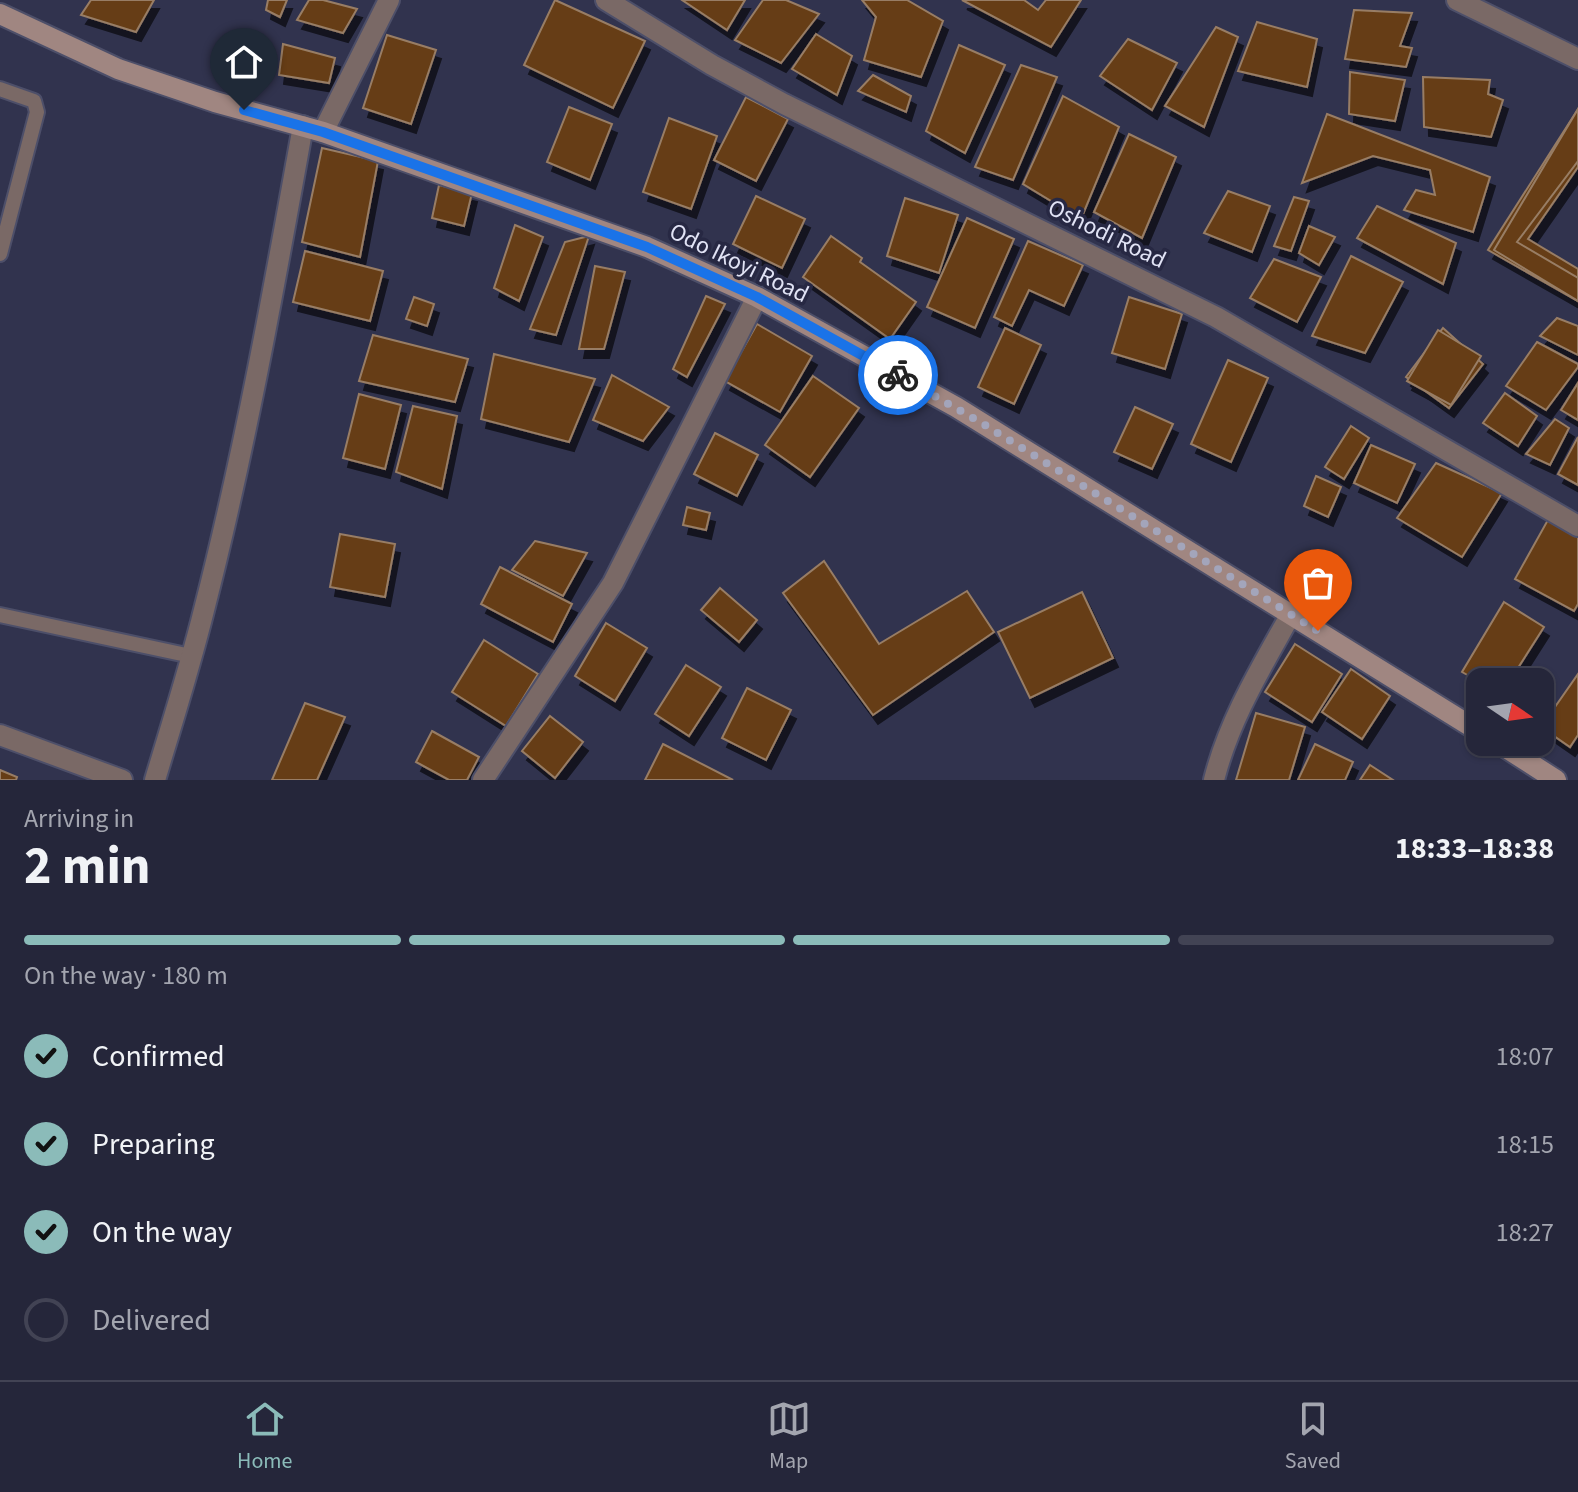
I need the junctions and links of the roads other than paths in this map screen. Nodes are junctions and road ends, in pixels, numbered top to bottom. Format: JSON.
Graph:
{"nodes":[{"id":1,"x":389,"y":0,"type":"edge"},
{"id":2,"x":606,"y":0,"type":"edge"},
{"id":3,"x":1457,"y":0,"type":"edge"},
{"id":4,"x":0,"y":14,"type":"edge"},
{"id":5,"x":1578,"y":59,"type":"edge"},
{"id":6,"x":0,"y":89,"type":"edge"},
{"id":7,"x":313,"y":129,"type":"junction"},
{"id":8,"x":0,"y":254,"type":"edge"},
{"id":9,"x":757,"y":297,"type":"junction"},
{"id":10,"x":1578,"y":526,"type":"edge"},
{"id":11,"x":1291,"y":614,"type":"junction"},
{"id":12,"x":0,"y":615,"type":"edge"},
{"id":13,"x":191,"y":656,"type":"junction"},
{"id":14,"x":1466,"y":723,"type":"edge"},
{"id":15,"x":0,"y":735,"type":"edge"},
{"id":16,"x":1519,"y":756,"type":"edge"},
{"id":17,"x":122,"y":780,"type":"edge"},
{"id":18,"x":155,"y":780,"type":"edge"},
{"id":19,"x":483,"y":780,"type":"edge"},
{"id":20,"x":1214,"y":780,"type":"edge"},
{"id":21,"x":1556,"y":780,"type":"edge"}],
"edges":[{"from":1,"to":7,"type":"street"},
{"from":2,"to":10,"type":"street","name":"Oshodi Road"},
{"from":3,"to":5,"type":"street"},
{"from":4,"to":7,"type":"main road","name":"Odo Ikoyi Road"},
{"from":6,"to":8,"type":"lane"},
{"from":7,"to":9,"type":"main road","name":"Odo Ikoyi Road"},
{"from":7,"to":13,"type":"street"},
{"from":9,"to":11,"type":"main road","name":"Odo Ikoyi Road"},
{"from":9,"to":19,"type":"street"},
{"from":11,"to":14,"type":"main road","name":"Odo Ikoyi Road"},
{"from":11,"to":20,"type":"street"},
{"from":12,"to":13,"type":"lane"},
{"from":13,"to":18,"type":"street"},
{"from":15,"to":17,"type":"street"},
{"from":16,"to":21,"type":"main road"}]}
